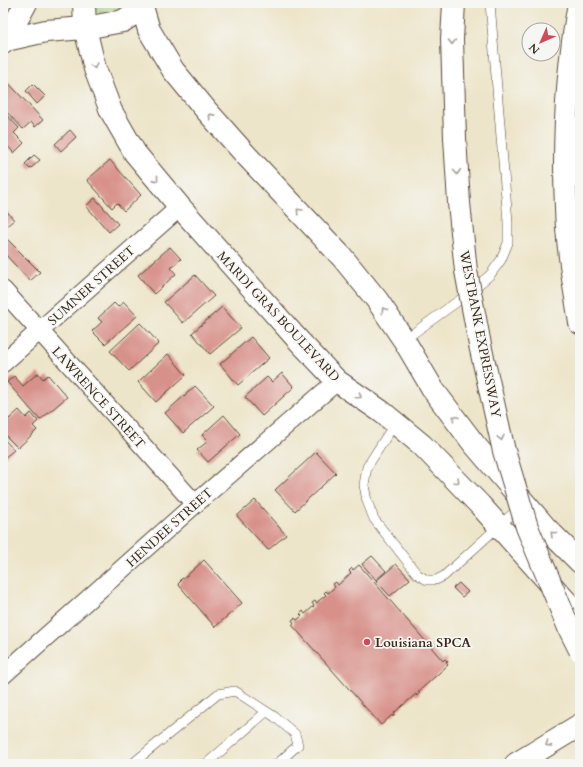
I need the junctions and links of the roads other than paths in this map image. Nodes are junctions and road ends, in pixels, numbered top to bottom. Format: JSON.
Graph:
{"nodes":[{"id":1,"x":26,"y":3,"type":"edge"},
{"id":2,"x":84,"y":3,"type":"edge"},
{"id":3,"x":454,"y":3,"type":"edge"},
{"id":4,"x":490,"y":3,"type":"edge"},
{"id":5,"x":579,"y":3,"type":"edge"},
{"id":6,"x":141,"y":6,"type":"edge"},
{"id":7,"x":84,"y":28,"type":"junction"},
{"id":8,"x":5,"y":41,"type":"edge"},
{"id":9,"x":180,"y":207,"type":"junction"},
{"id":10,"x":3,"y":290,"type":"edge"},
{"id":11,"x":580,"y":322,"type":"edge"},
{"id":12,"x":39,"y":331,"type":"junction"},
{"id":13,"x":404,"y":340,"type":"junction"},
{"id":14,"x":3,"y":362,"type":"edge"},
{"id":15,"x":338,"y":382,"type":"junction"},
{"id":16,"x":395,"y":422,"type":"junction"},
{"id":17,"x":525,"y":502,"type":"junction"},
{"id":18,"x":195,"y":504,"type":"junction"},
{"id":19,"x":499,"y":527,"type":"junction"},
{"id":20,"x":580,"y":562,"type":"edge"},
{"id":21,"x":580,"y":617,"type":"edge"},
{"id":22,"x":580,"y":650,"type":"edge"},
{"id":23,"x":3,"y":675,"type":"edge"},
{"id":24,"x":266,"y":712,"type":"junction"},
{"id":25,"x":580,"y":725,"type":"edge"},
{"id":26,"x":132,"y":764,"type":"edge"},
{"id":27,"x":206,"y":764,"type":"edge"},
{"id":28,"x":277,"y":764,"type":"edge"},
{"id":29,"x":516,"y":764,"type":"edge"}],
"edges":[{"from":1,"to":8,"type":"main road"},
{"from":2,"to":7,"type":"main road","name":"MARDI GRAS BOULEVARD"},
{"from":3,"to":22,"type":"main road","name":"WESTBANK EXPRESSWAY","one_way":true,"bridge":true},
{"from":4,"to":13,"type":"lane"},
{"from":5,"to":11,"type":"main road"},
{"from":6,"to":7,"type":"main road"},
{"from":13,"to":6,"type":"main road","one_way":true},
{"from":7,"to":8,"type":"main road"},
{"from":7,"to":9,"type":"main road","name":"MARDI GRAS BOULEVARD","one_way":true},
{"from":9,"to":12,"type":"street","name":"SUMNER STREET"},
{"from":9,"to":15,"type":"main road","name":"MARDI GRAS BOULEVARD"},
{"from":10,"to":12,"type":"street","name":"LAWRENCE STREET"},
{"from":12,"to":14,"type":"street","name":"SUMNER STREET"},
{"from":12,"to":18,"type":"street","name":"LAWRENCE STREET"},
{"from":17,"to":13,"type":"main road","one_way":true},
{"from":15,"to":16,"type":"main road","name":"MARDI GRAS BOULEVARD","one_way":true},
{"from":15,"to":18,"type":"street","name":"HENDEE STREET"},
{"from":16,"to":19,"type":"main road","name":"MARDI GRAS BOULEVARD","one_way":true},
{"from":16,"to":19,"type":"lane"},
{"from":17,"to":19,"type":"lane"},
{"from":20,"to":17,"type":"main road","one_way":true},
{"from":18,"to":23,"type":"street","name":"HENDEE STREET"},
{"from":19,"to":21,"type":"main road","name":"MARDI GRAS BOULEVARD"},
{"from":24,"to":26,"type":"lane"},
{"from":24,"to":27,"type":"lane"},
{"from":24,"to":28,"type":"lane"},
{"from":25,"to":29,"type":"main road","one_way":true}]}
